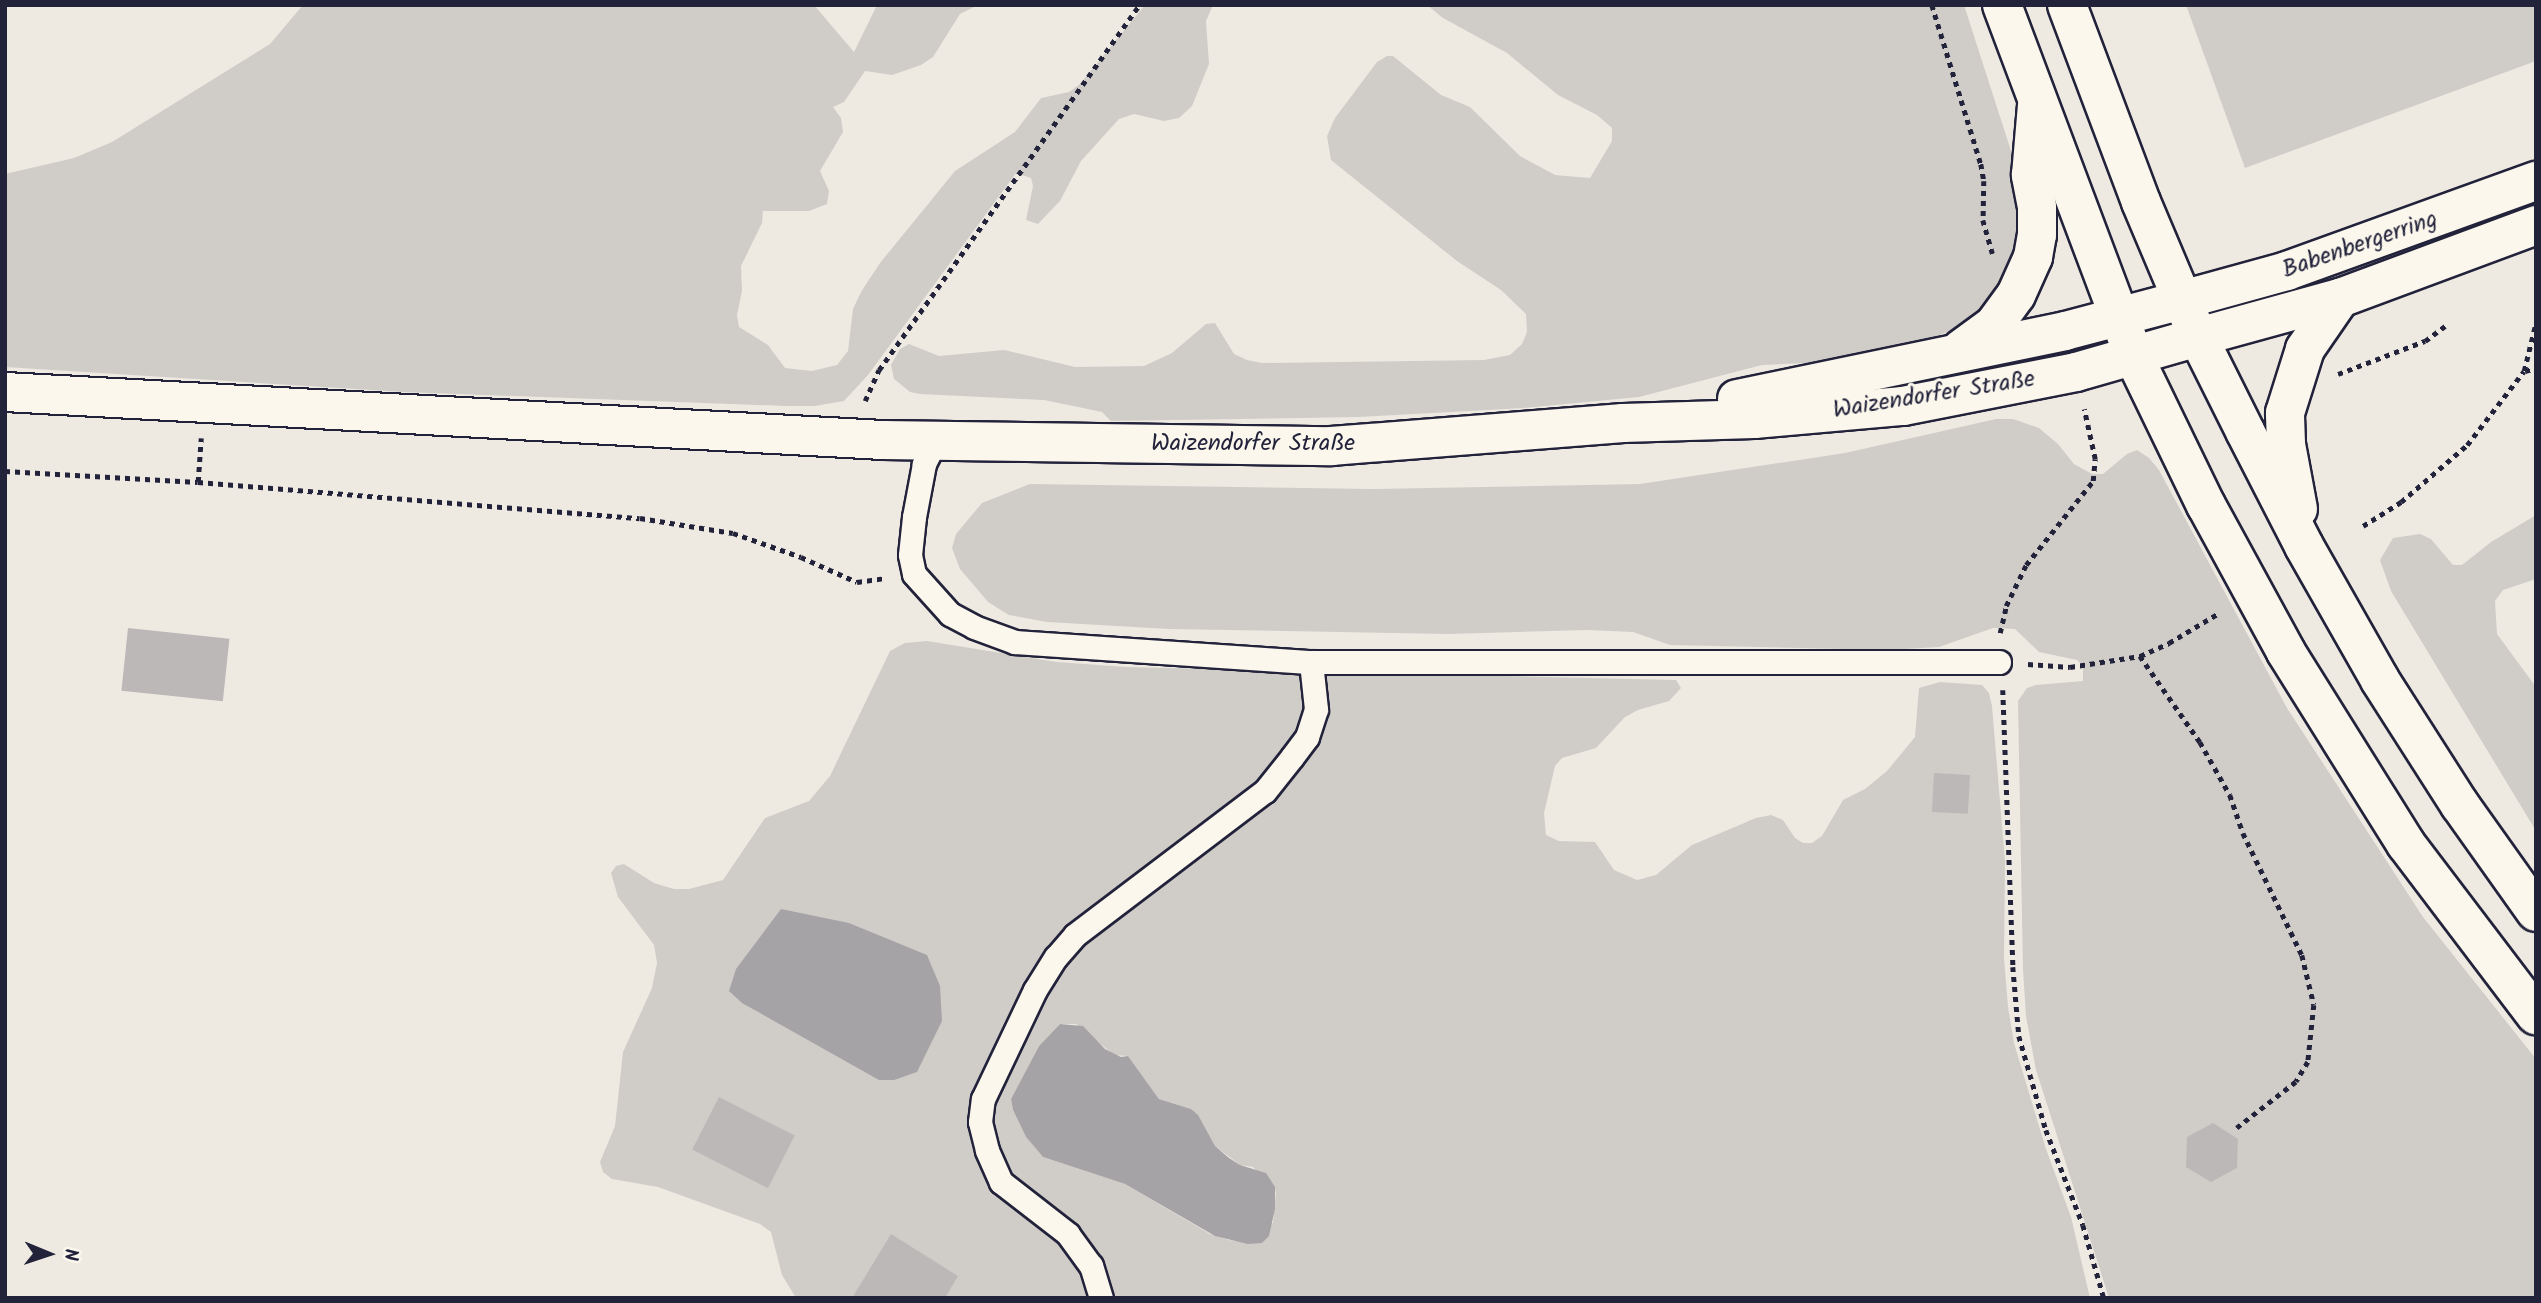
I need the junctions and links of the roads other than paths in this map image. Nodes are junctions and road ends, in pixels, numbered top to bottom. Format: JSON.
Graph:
{"nodes":[{"id":1,"x":2001,"y":5,"type":"edge"},
{"id":2,"x":2067,"y":5,"type":"edge"},
{"id":3,"x":2037,"y":105,"type":"junction"},
{"id":4,"x":2536,"y":181,"type":"edge"},
{"id":5,"x":2536,"y":225,"type":"edge"},
{"id":6,"x":2340,"y":298,"type":"junction"},
{"id":7,"x":2182,"y":300,"type":"junction"},
{"id":8,"x":2118,"y":316,"type":"junction"},
{"id":9,"x":2198,"y":337,"type":"junction"},
{"id":10,"x":1950,"y":356,"type":"junction"},
{"id":11,"x":2134,"y":358,"type":"junction"},
{"id":12,"x":5,"y":392,"type":"edge"},
{"id":13,"x":1623,"y":423,"type":"junction"},
{"id":14,"x":935,"y":442,"type":"junction"},
{"id":15,"x":2304,"y":546,"type":"junction"},
{"id":16,"x":1311,"y":662,"type":"junction"},
{"id":17,"x":2000,"y":662,"type":"road end"},
{"id":18,"x":2536,"y":912,"type":"edge"},
{"id":19,"x":2536,"y":1015,"type":"edge"},
{"id":20,"x":1101,"y":1298,"type":"edge"}],
"edges":[{"from":1,"to":3,"type":"main road"},
{"from":2,"to":7,"type":"main road"},
{"from":3,"to":8,"type":"main road"},
{"from":3,"to":10,"type":"main road"},
{"from":4,"to":7,"type":"main road","name":"Babenbergerring"},
{"from":5,"to":6,"type":"main road","name":"Babenbergerring"},
{"from":6,"to":9,"type":"main road","name":"Babenbergerring"},
{"from":6,"to":15,"type":"main road"},
{"from":7,"to":8,"type":"main road","name":"Waizendorfer Straße"},
{"from":7,"to":9,"type":"main road"},
{"from":8,"to":10,"type":"main road","name":"Waizendorfer Straße"},
{"from":8,"to":11,"type":"main road"},
{"from":9,"to":11,"type":"main road","name":"Waizendorfer Straße"},
{"from":9,"to":15,"type":"main road"},
{"from":10,"to":13,"type":"main road","name":"Waizendorfer Straße"},
{"from":11,"to":13,"type":"main road","name":"Waizendorfer Straße"},
{"from":11,"to":19,"type":"main road"},
{"from":12,"to":14,"type":"main road","name":"Waizendorfer Straße"},
{"from":13,"to":14,"type":"main road","name":"Waizendorfer Straße"},
{"from":14,"to":16,"type":"lane"},
{"from":15,"to":18,"type":"main road"},
{"from":16,"to":17,"type":"lane"},
{"from":16,"to":20,"type":"lane"}]}
